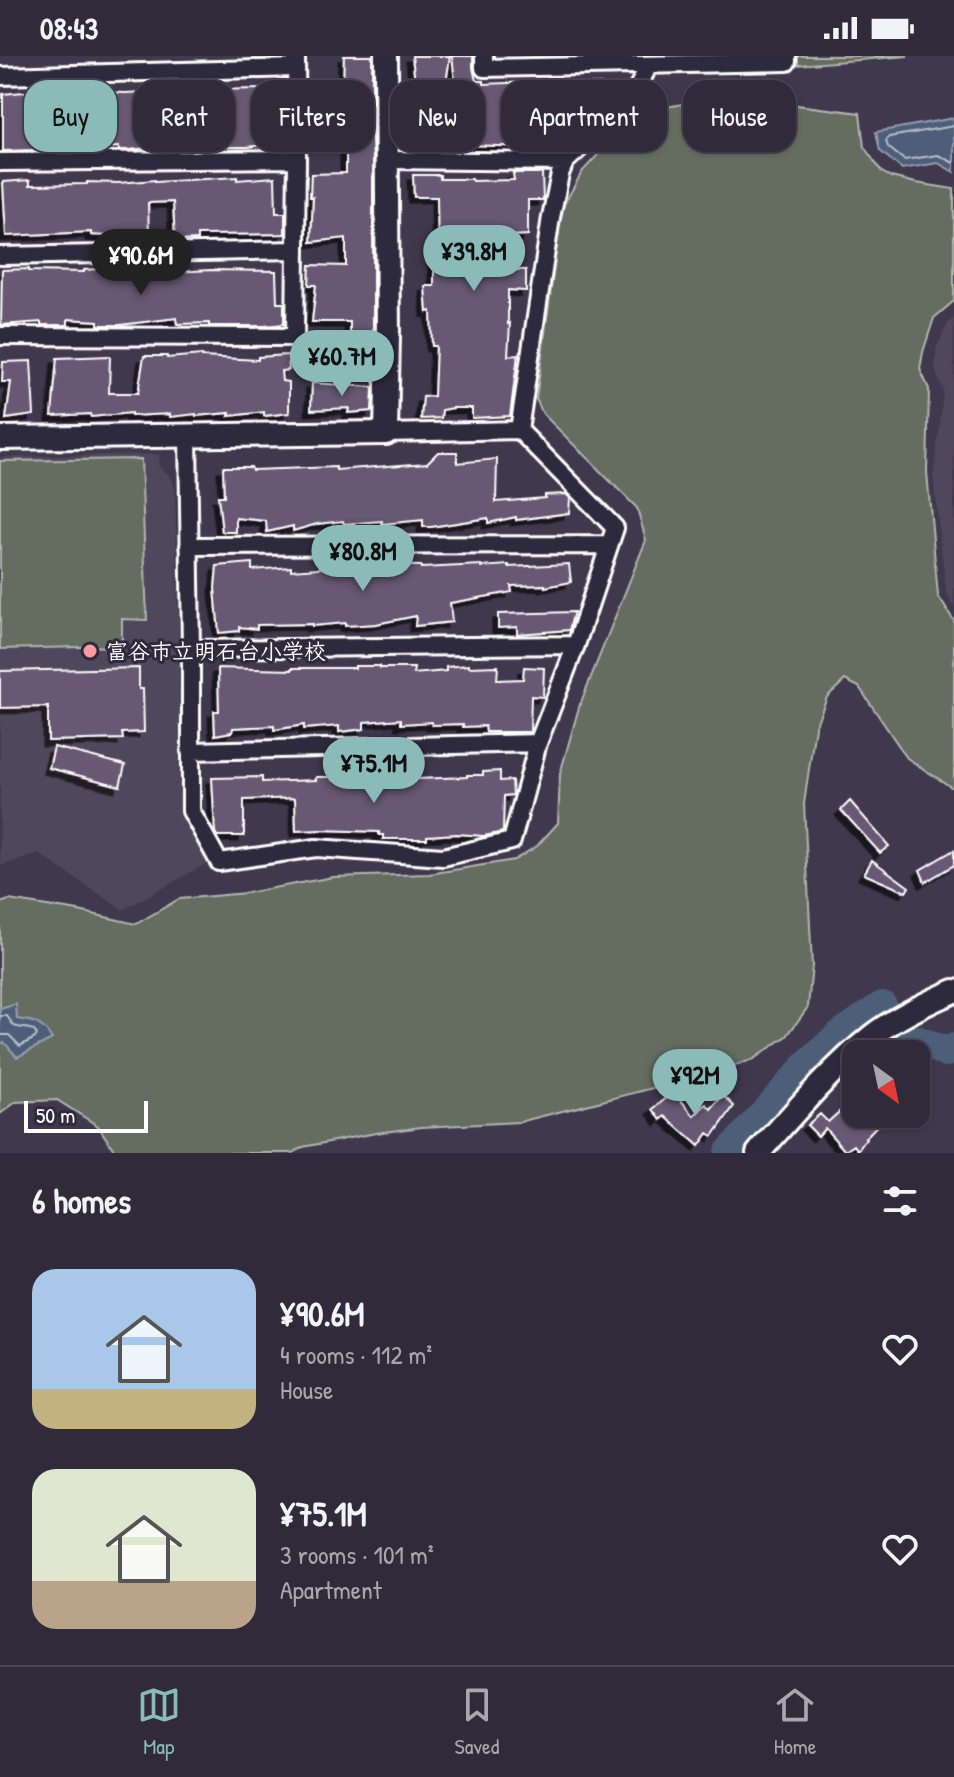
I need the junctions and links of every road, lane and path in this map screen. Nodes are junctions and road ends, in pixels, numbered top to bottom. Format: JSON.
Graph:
{"nodes":[{"id":1,"x":386,"y":56,"type":"edge"},
{"id":2,"x":484,"y":56,"type":"edge"},
{"id":3,"x":787,"y":56,"type":"edge"},
{"id":4,"x":296,"y":62,"type":"edge"},
{"id":5,"x":649,"y":65,"type":"junction"},
{"id":6,"x":0,"y":76,"type":"edge"},
{"id":7,"x":297,"y":159,"type":"junction"},
{"id":8,"x":386,"y":160,"type":"junction"},
{"id":9,"x":0,"y":162,"type":"edge"},
{"id":10,"x":565,"y":162,"type":"junction"},
{"id":11,"x":296,"y":250,"type":"junction"},
{"id":12,"x":0,"y":256,"type":"edge"},
{"id":13,"x":0,"y":336,"type":"edge"},
{"id":14,"x":519,"y":430,"type":"junction"},
{"id":15,"x":386,"y":433,"type":"junction"},
{"id":16,"x":188,"y":435,"type":"junction"},
{"id":17,"x":0,"y":438,"type":"edge"},
{"id":18,"x":608,"y":545,"type":"junction"},
{"id":19,"x":189,"y":546,"type":"junction"},
{"id":20,"x":576,"y":645,"type":"junction"},
{"id":21,"x":191,"y":649,"type":"junction"},
{"id":22,"x":538,"y":743,"type":"junction"},
{"id":23,"x":190,"y":751,"type":"junction"},
{"id":24,"x":954,"y":991,"type":"edge"},
{"id":25,"x":758,"y":1153,"type":"edge"}],
"edges":[{"from":1,"to":8,"type":"street"},
{"from":2,"to":5,"type":"street"},
{"from":3,"to":5,"type":"street"},
{"from":4,"to":6,"type":"street"},
{"from":4,"to":7,"type":"street"},
{"from":5,"to":10,"type":"street"},
{"from":7,"to":9,"type":"street"},
{"from":7,"to":11,"type":"street"},
{"from":8,"to":10,"type":"street"},
{"from":8,"to":15,"type":"street"},
{"from":10,"to":14,"type":"street"},
{"from":11,"to":12,"type":"street"},
{"from":11,"to":13,"type":"street"},
{"from":14,"to":15,"type":"street"},
{"from":14,"to":18,"type":"street"},
{"from":15,"to":16,"type":"street"},
{"from":16,"to":17,"type":"street"},
{"from":16,"to":19,"type":"street"},
{"from":18,"to":19,"type":"street"},
{"from":18,"to":20,"type":"street"},
{"from":19,"to":21,"type":"street"},
{"from":20,"to":21,"type":"street"},
{"from":20,"to":22,"type":"street"},
{"from":21,"to":23,"type":"street"},
{"from":22,"to":23,"type":"street"},
{"from":22,"to":23,"type":"street"},
{"from":24,"to":25,"type":"street"}]}
